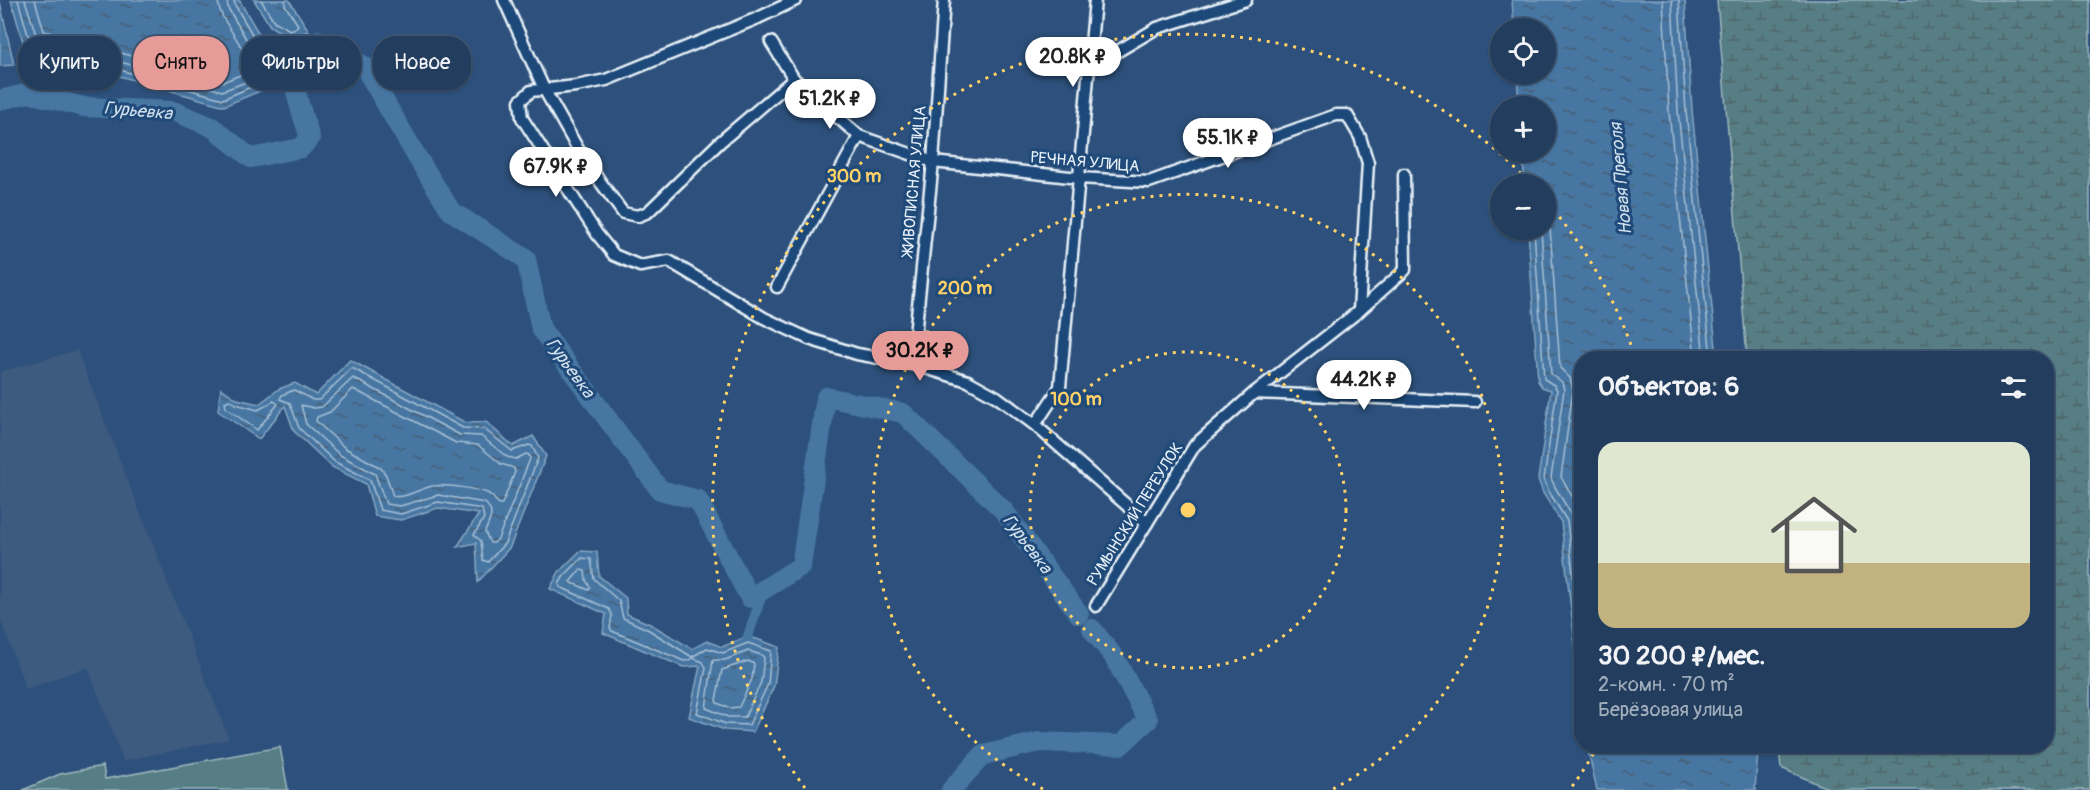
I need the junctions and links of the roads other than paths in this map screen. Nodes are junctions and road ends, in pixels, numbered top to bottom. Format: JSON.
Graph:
{"nodes":[{"id":1,"x":504,"y":0,"type":"edge"},
{"id":2,"x":796,"y":0,"type":"edge"},
{"id":3,"x":944,"y":0,"type":"edge"},
{"id":4,"x":1095,"y":0,"type":"edge"},
{"id":5,"x":1246,"y":0,"type":"edge"},
{"id":6,"x":771,"y":42,"type":"dead end"},
{"id":7,"x":1090,"y":57,"type":"junction"},
{"id":8,"x":794,"y":79,"type":"junction"},
{"id":9,"x":544,"y":89,"type":"junction"},
{"id":10,"x":859,"y":136,"type":"junction"},
{"id":11,"x":933,"y":162,"type":"junction"},
{"id":12,"x":1404,"y":174,"type":"dead end"},
{"id":13,"x":1079,"y":178,"type":"junction"},
{"id":14,"x":777,"y":287,"type":"dead end"},
{"id":15,"x":1359,"y":311,"type":"junction"},
{"id":16,"x":912,"y":364,"type":"junction"},
{"id":17,"x":1254,"y":393,"type":"junction"},
{"id":18,"x":1475,"y":402,"type":"dead end"},
{"id":19,"x":1035,"y":425,"type":"junction"},
{"id":20,"x":1147,"y":523,"type":"junction"},
{"id":21,"x":1096,"y":606,"type":"dead end"}],
"edges":[{"from":1,"to":9,"type":"street"},
{"from":2,"to":9,"type":"street"},
{"from":3,"to":11,"type":"street","name":"ЖИВОПИСНАЯ УЛИЦА"},
{"from":4,"to":7,"type":"street"},
{"from":5,"to":7,"type":"street"},
{"from":6,"to":8,"type":"street"},
{"from":7,"to":13,"type":"street"},
{"from":8,"to":9,"type":"street"},
{"from":8,"to":10,"type":"street"},
{"from":9,"to":16,"type":"street"},
{"from":10,"to":11,"type":"street","name":"РЕЧНАЯ УЛИЦА"},
{"from":10,"to":14,"type":"street"},
{"from":11,"to":13,"type":"street","name":"РЕЧНАЯ УЛИЦА"},
{"from":11,"to":16,"type":"street","name":"ЖИВОПИСНАЯ УЛИЦА"},
{"from":12,"to":15,"type":"street","name":"РУМЫНСКИЙ ПЕРЕУЛОК"},
{"from":13,"to":15,"type":"street","name":"РЕЧНАЯ УЛИЦА"},
{"from":13,"to":19,"type":"street"},
{"from":15,"to":17,"type":"street","name":"РУМЫНСКИЙ ПЕРЕУЛОК"},
{"from":16,"to":19,"type":"street"},
{"from":17,"to":18,"type":"street"},
{"from":17,"to":20,"type":"street","name":"РУМЫНСКИЙ ПЕРЕУЛОК"},
{"from":19,"to":20,"type":"street"},
{"from":20,"to":21,"type":"street","name":"РУМЫНСКИЙ ПЕРЕУЛОК"}]}
